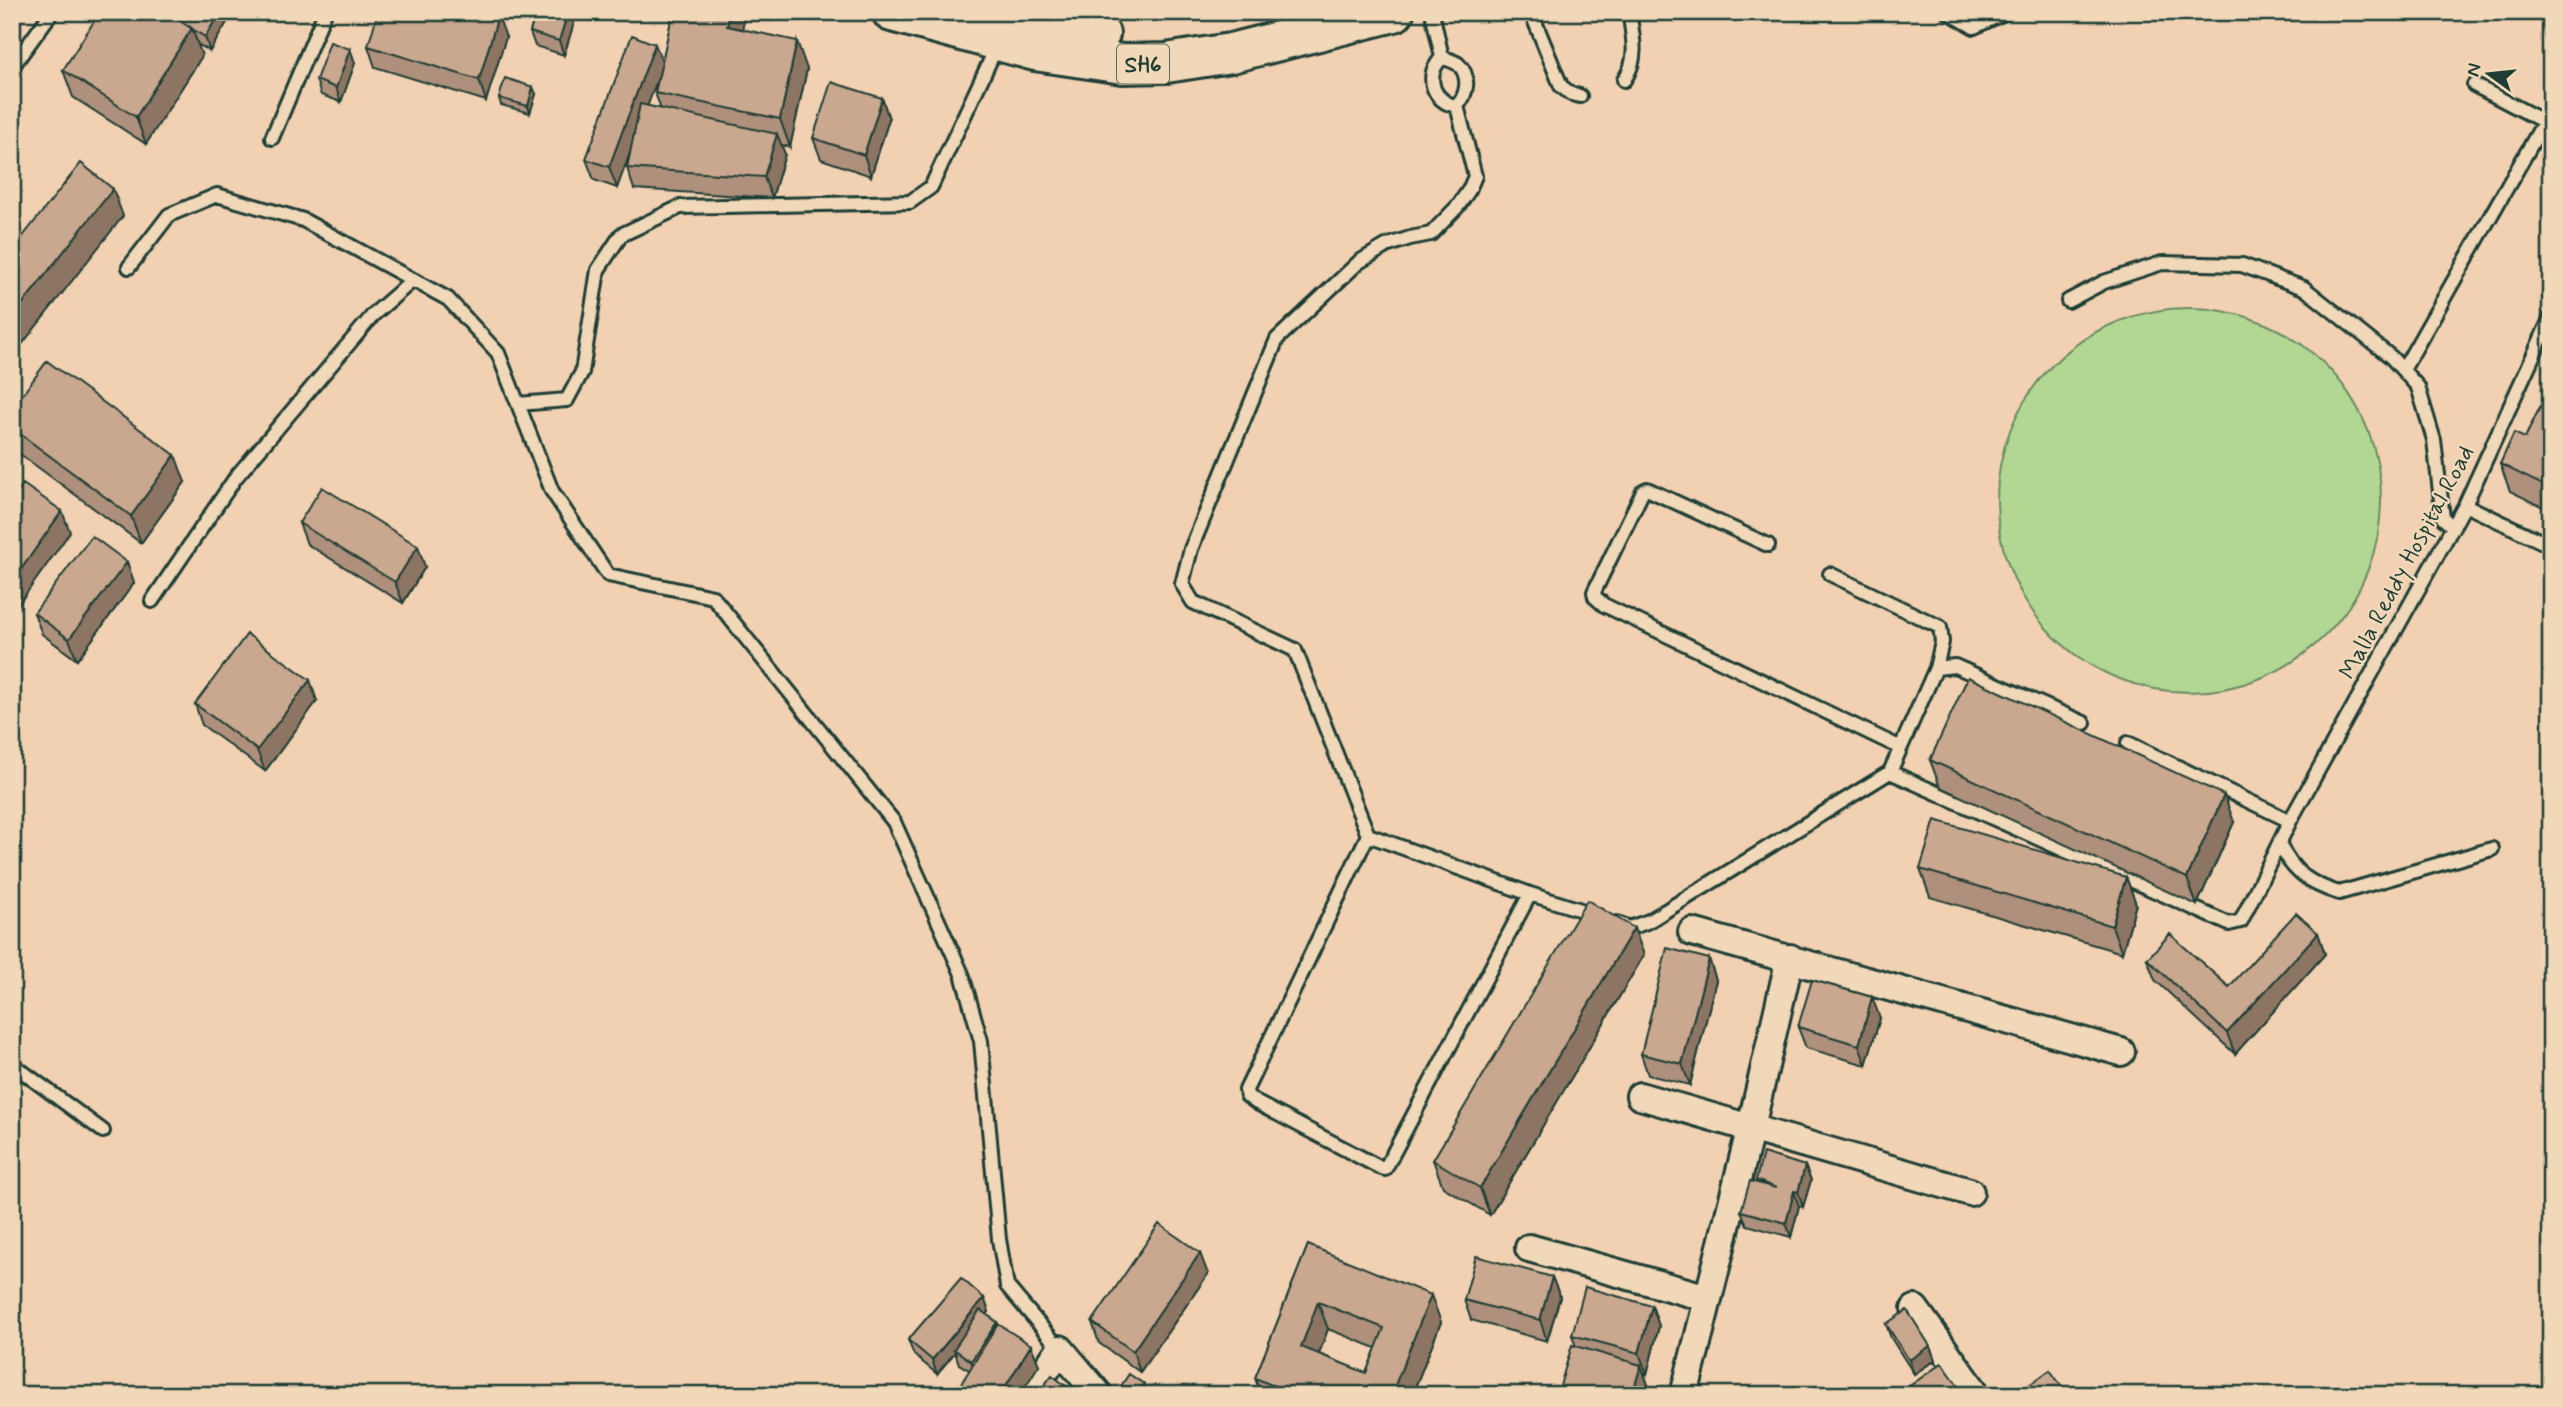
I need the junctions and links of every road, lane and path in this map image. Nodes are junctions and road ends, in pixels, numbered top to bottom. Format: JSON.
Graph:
{"nodes":[{"id":1,"x":52,"y":12,"type":"edge"},
{"id":2,"x":325,"y":12,"type":"edge"},
{"id":3,"x":892,"y":12,"type":"edge"},
{"id":4,"x":1287,"y":12,"type":"edge"},
{"id":5,"x":1394,"y":12,"type":"edge"},
{"id":6,"x":1432,"y":12,"type":"edge"},
{"id":7,"x":1531,"y":12,"type":"edge"},
{"id":8,"x":1629,"y":12,"type":"edge"},
{"id":9,"x":1948,"y":12,"type":"edge"},
{"id":10,"x":2006,"y":12,"type":"edge"},
{"id":11,"x":999,"y":27,"type":"edge"},
{"id":12,"x":1442,"y":57,"type":"junction"},
{"id":13,"x":12,"y":67,"type":"edge"},
{"id":14,"x":1624,"y":80,"type":"dead end"},
{"id":15,"x":2474,"y":85,"type":"dead end"},
{"id":16,"x":1580,"y":96,"type":"dead end"},
{"id":17,"x":1457,"y":106,"type":"junction"},
{"id":18,"x":272,"y":138,"type":"dead end"},
{"id":19,"x":129,"y":267,"type":"dead end"},
{"id":20,"x":413,"y":280,"type":"junction"},
{"id":21,"x":2068,"y":301,"type":"dead end"},
{"id":22,"x":2551,"y":317,"type":"edge"},
{"id":23,"x":2403,"y":370,"type":"junction"},
{"id":24,"x":518,"y":404,"type":"junction"},
{"id":25,"x":2465,"y":505,"type":"junction"},
{"id":26,"x":2453,"y":527,"type":"junction"},
{"id":27,"x":1768,"y":545,"type":"dead end"},
{"id":28,"x":2551,"y":546,"type":"edge"},
{"id":29,"x":1830,"y":574,"type":"dead end"},
{"id":30,"x":152,"y":601,"type":"dead end"},
{"id":31,"x":1936,"y":668,"type":"junction"},
{"id":32,"x":2084,"y":723,"type":"dead end"},
{"id":33,"x":2128,"y":743,"type":"dead end"},
{"id":34,"x":1899,"y":747,"type":"junction"},
{"id":35,"x":1890,"y":772,"type":"junction"},
{"id":36,"x":2290,"y":821,"type":"junction"},
{"id":37,"x":1368,"y":835,"type":"junction"},
{"id":38,"x":2280,"y":845,"type":"junction"},
{"id":39,"x":2492,"y":849,"type":"dead end"},
{"id":40,"x":1530,"y":894,"type":"junction"},
{"id":41,"x":1692,"y":932,"type":"dead end"},
{"id":42,"x":1790,"y":958,"type":"junction"},
{"id":43,"x":2121,"y":1052,"type":"dead end"},
{"id":44,"x":12,"y":1065,"type":"edge"},
{"id":45,"x":1640,"y":1096,"type":"dead end"},
{"id":46,"x":1751,"y":1127,"type":"junction"},
{"id":47,"x":103,"y":1131,"type":"dead end"},
{"id":48,"x":1970,"y":1192,"type":"dead end"},
{"id":49,"x":1529,"y":1248,"type":"dead end"},
{"id":50,"x":1708,"y":1298,"type":"junction"},
{"id":51,"x":1915,"y":1309,"type":"dead end"},
{"id":52,"x":1060,"y":1349,"type":"junction"},
{"id":53,"x":1028,"y":1395,"type":"edge"},
{"id":54,"x":1099,"y":1395,"type":"edge"},
{"id":55,"x":1684,"y":1395,"type":"edge"},
{"id":56,"x":1977,"y":1395,"type":"edge"}],
"edges":[{"from":1,"to":13,"type":"lane"},
{"from":2,"to":18,"type":"lane"},
{"from":3,"to":11,"type":"main road","number":"SH6"},
{"from":4,"to":11,"type":"main road","number":"SH6"},
{"from":5,"to":11,"type":"main road","number":"SH6"},
{"from":6,"to":12,"type":"lane"},
{"from":7,"to":16,"type":"lane"},
{"from":8,"to":14,"type":"lane"},
{"from":9,"to":10,"type":"lane"},
{"from":11,"to":24,"type":"lane"},
{"from":12,"to":17,"type":"lane"},
{"from":12,"to":17,"type":"lane"},
{"from":15,"to":23,"type":"lane"},
{"from":17,"to":37,"type":"lane"},
{"from":19,"to":20,"type":"lane"},
{"from":20,"to":24,"type":"lane"},
{"from":20,"to":30,"type":"lane"},
{"from":21,"to":23,"type":"lane"},
{"from":22,"to":25,"type":"lane","name":"Malla Reddy Hospital Road"},
{"from":23,"to":26,"type":"lane"},
{"from":24,"to":52,"type":"lane"},
{"from":25,"to":26,"type":"lane","name":"Malla Reddy Hospital Road"},
{"from":25,"to":28,"type":"lane"},
{"from":26,"to":36,"type":"lane","name":"Malla Reddy Hospital Road"},
{"from":27,"to":34,"type":"lane"},
{"from":29,"to":31,"type":"lane"},
{"from":31,"to":32,"type":"lane"},
{"from":31,"to":34,"type":"lane"},
{"from":33,"to":36,"type":"lane"},
{"from":34,"to":35,"type":"lane"},
{"from":35,"to":38,"type":"lane","name":"Malla Reddy Hospital Road"},
{"from":35,"to":40,"type":"lane"},
{"from":36,"to":38,"type":"lane","name":"Malla Reddy Hospital Road"},
{"from":37,"to":40,"type":"lane"},
{"from":37,"to":40,"type":"lane"},
{"from":38,"to":39,"type":"lane"},
{"from":41,"to":42,"type":"street"},
{"from":42,"to":43,"type":"street"},
{"from":42,"to":46,"type":"street"},
{"from":44,"to":47,"type":"lane"},
{"from":45,"to":46,"type":"street"},
{"from":46,"to":48,"type":"street"},
{"from":46,"to":50,"type":"street"},
{"from":49,"to":50,"type":"street"},
{"from":50,"to":55,"type":"street"},
{"from":51,"to":56,"type":"street"},
{"from":52,"to":53,"type":"street"},
{"from":52,"to":54,"type":"street"}]}
